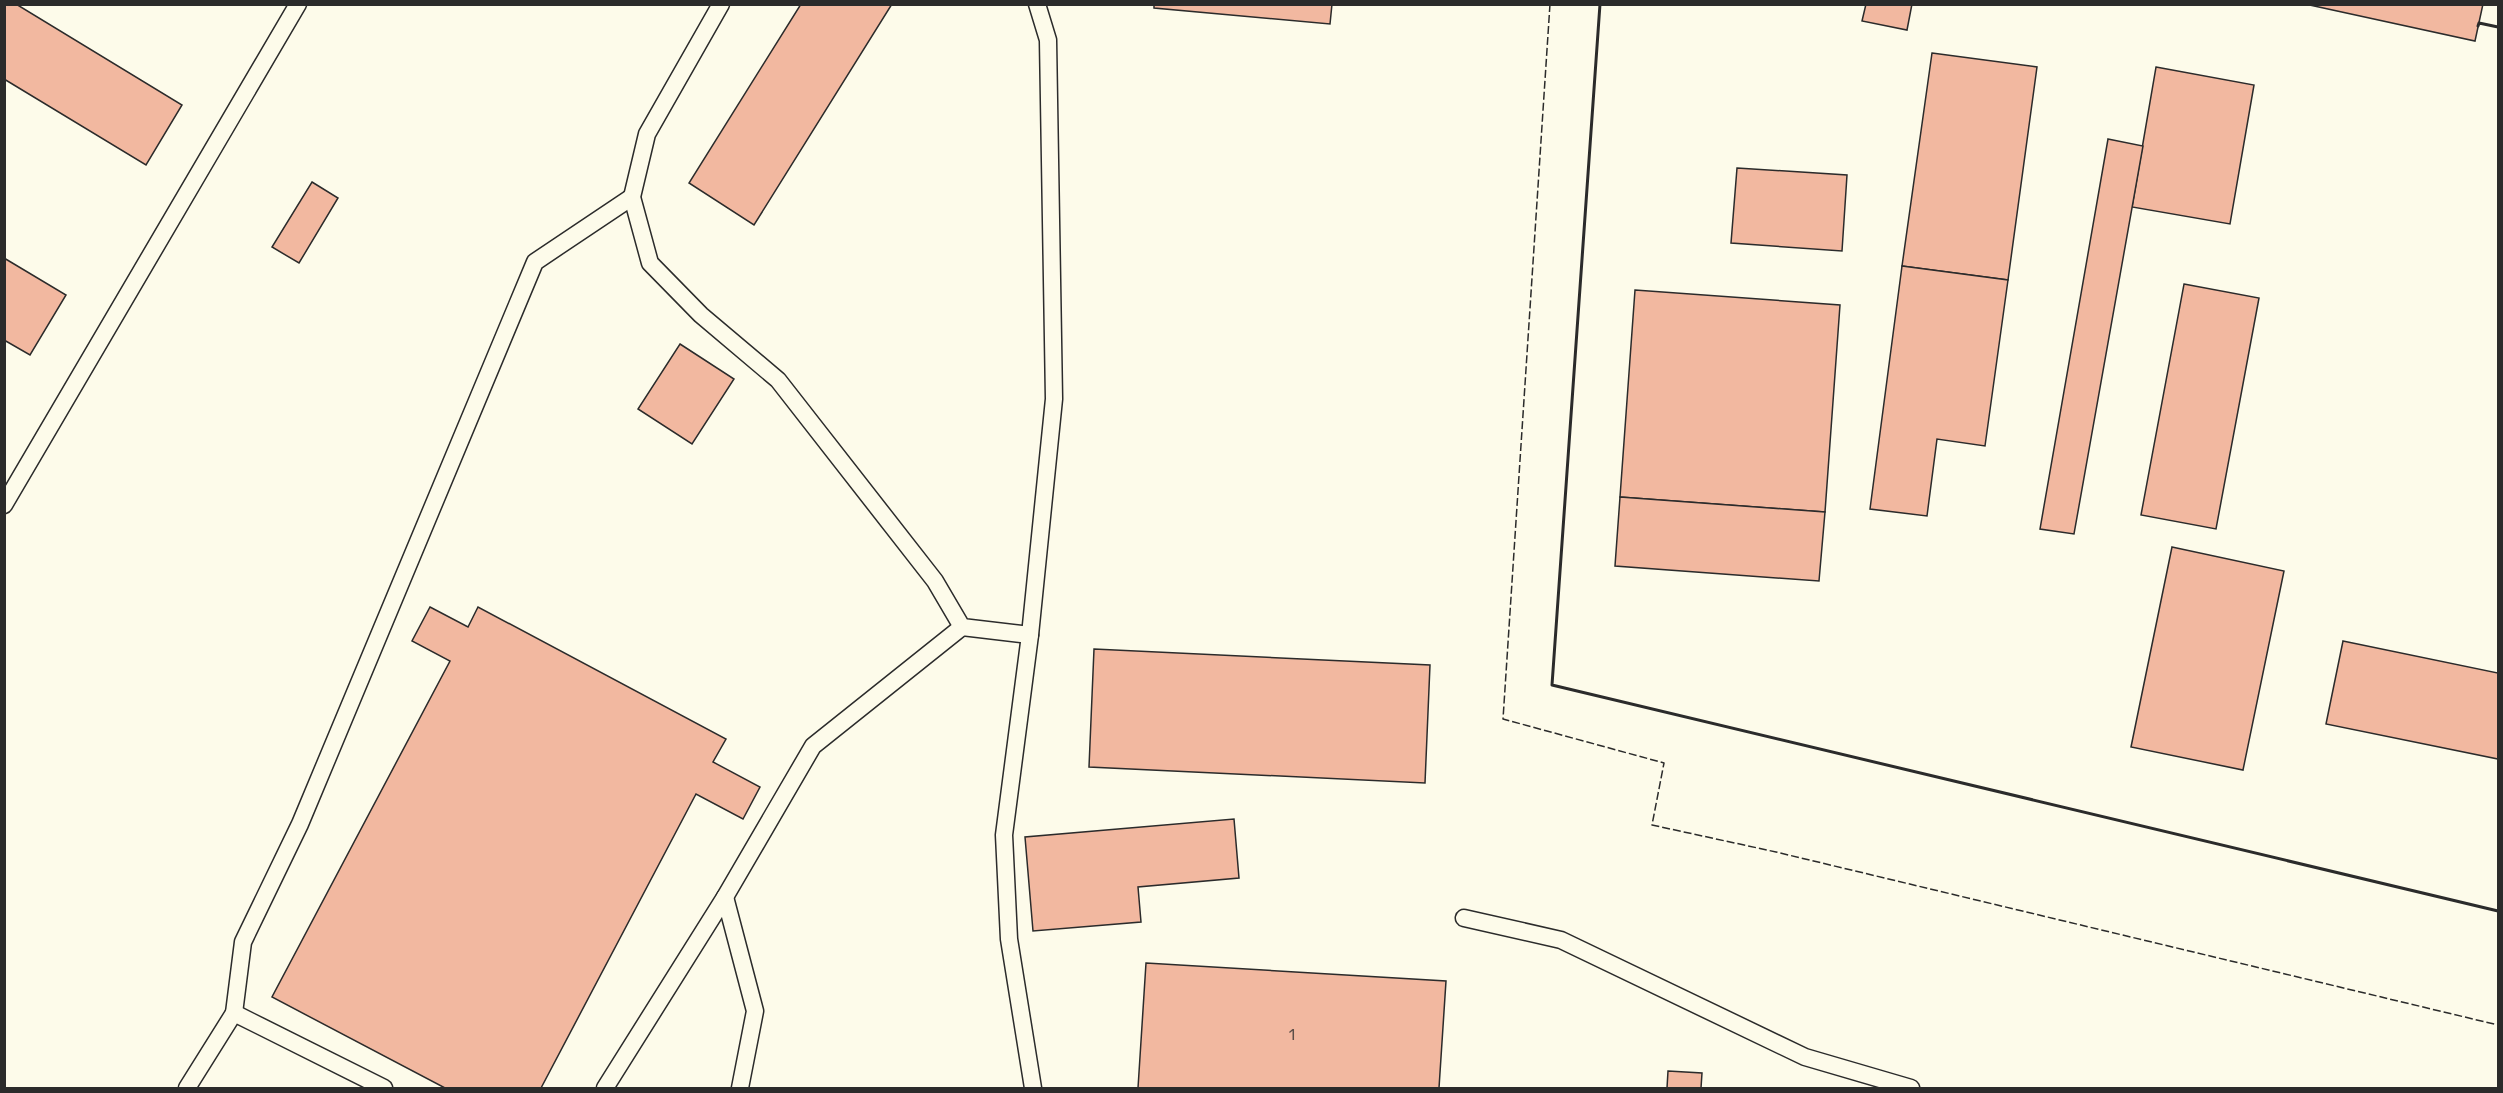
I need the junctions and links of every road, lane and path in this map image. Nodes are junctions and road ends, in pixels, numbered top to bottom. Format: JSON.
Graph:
{"nodes":[{"id":1,"x":298,"y":4,"type":"edge"},
{"id":2,"x":721,"y":4,"type":"edge"},
{"id":3,"x":1037,"y":4,"type":"edge"},
{"id":4,"x":1052,"y":4,"type":"edge"},
{"id":5,"x":1048,"y":40,"type":"junction"},
{"id":6,"x":632,"y":197,"type":"junction"},
{"id":7,"x":4,"y":505,"type":"edge"},
{"id":8,"x":962,"y":627,"type":"junction"},
{"id":9,"x":1030,"y":635,"type":"junction"},
{"id":10,"x":725,"y":897,"type":"junction"},
{"id":11,"x":1464,"y":918,"type":"dead end"},
{"id":12,"x":234,"y":1013,"type":"junction"},
{"id":13,"x":187,"y":1089,"type":"edge"},
{"id":14,"x":384,"y":1089,"type":"edge"},
{"id":15,"x":605,"y":1089,"type":"edge"},
{"id":16,"x":740,"y":1089,"type":"edge"},
{"id":17,"x":1033,"y":1089,"type":"edge"},
{"id":18,"x":1911,"y":1089,"type":"edge"}],
"edges":[{"from":1,"to":7,"type":"lane"},
{"from":2,"to":6,"type":"lane"},
{"from":3,"to":5,"type":"lane"},
{"from":4,"to":5,"type":"lane"},
{"from":5,"to":9,"type":"lane"},
{"from":6,"to":8,"type":"lane"},
{"from":6,"to":12,"type":"lane"},
{"from":8,"to":9,"type":"lane"},
{"from":8,"to":10,"type":"lane"},
{"from":9,"to":17,"type":"lane"},
{"from":10,"to":15,"type":"lane"},
{"from":10,"to":16,"type":"lane"},
{"from":11,"to":18,"type":"lane"},
{"from":12,"to":13,"type":"lane"},
{"from":12,"to":14,"type":"lane"}]}
